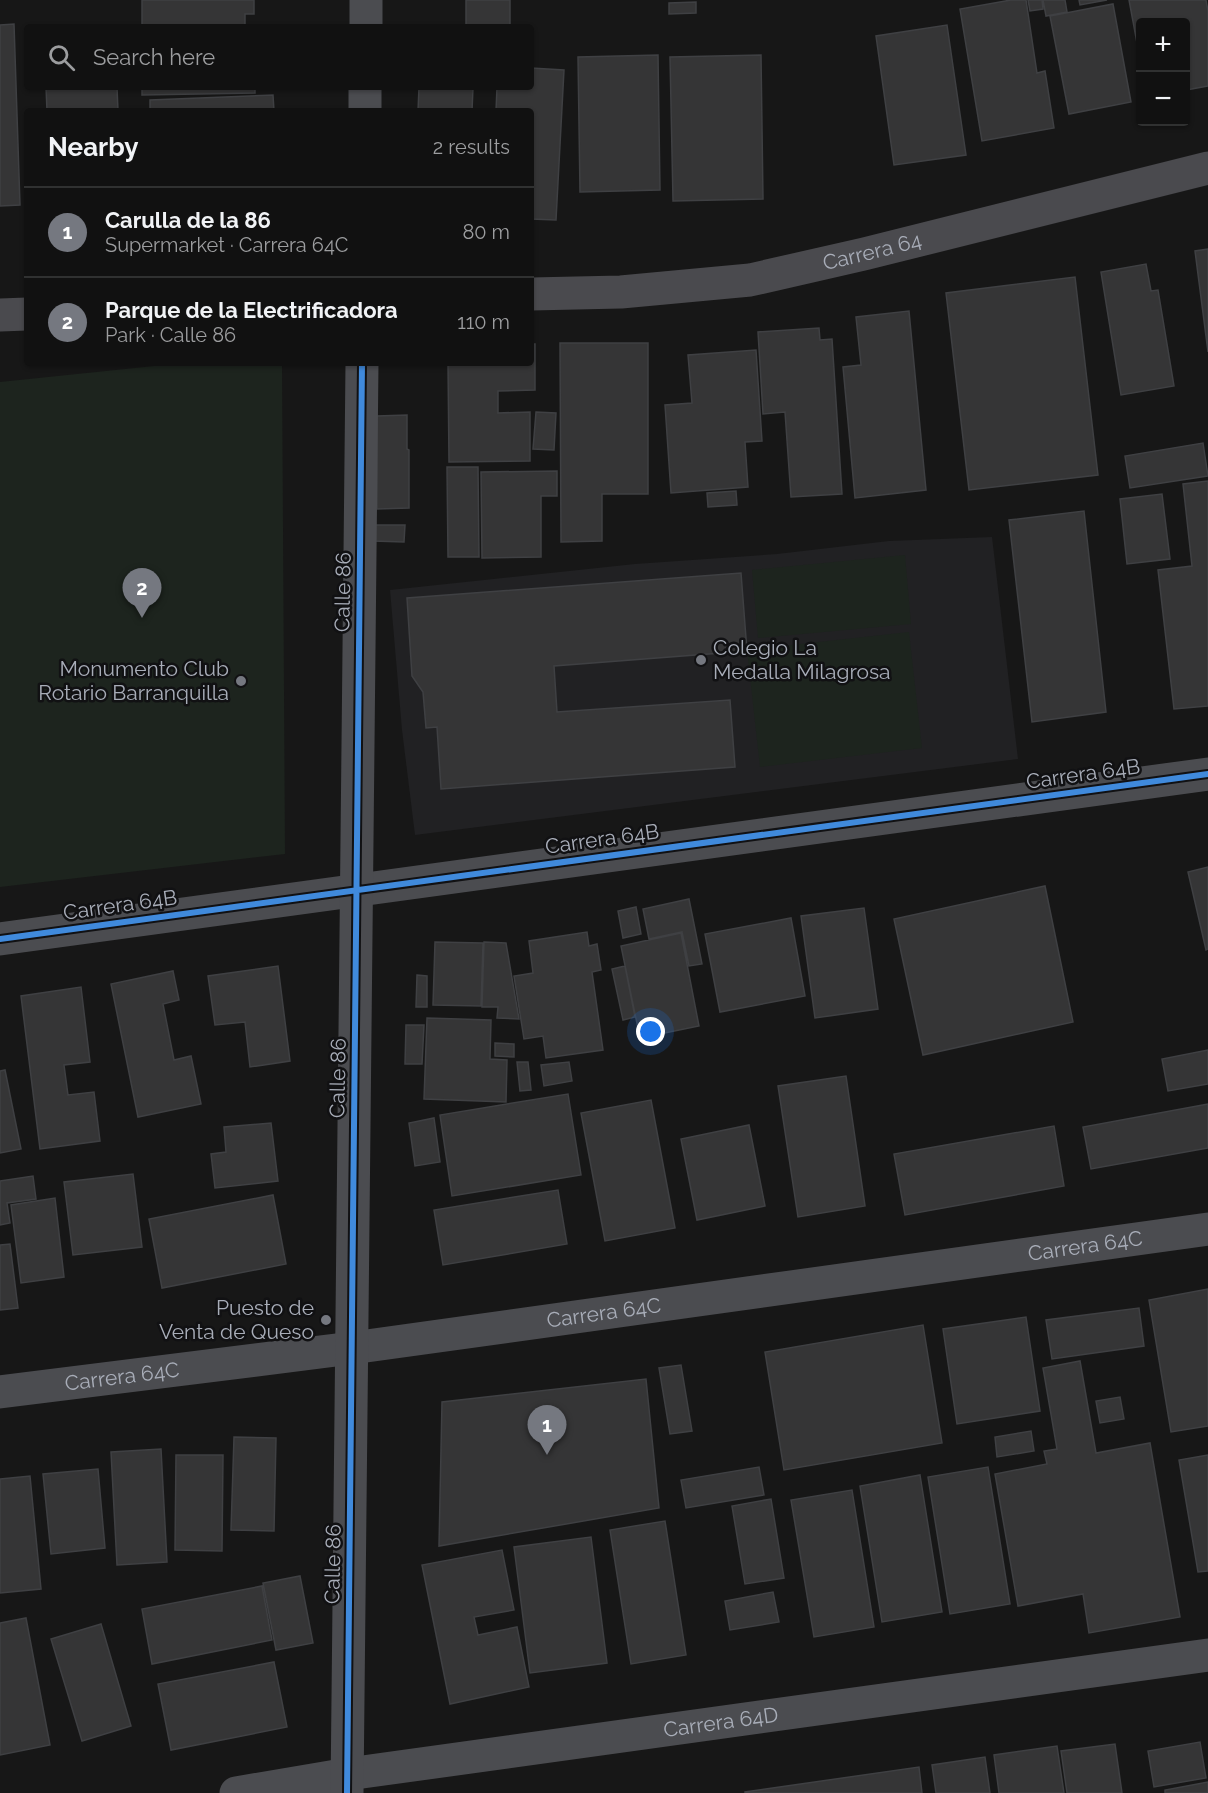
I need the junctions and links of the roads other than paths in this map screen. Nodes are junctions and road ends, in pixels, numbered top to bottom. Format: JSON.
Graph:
{"nodes":[{"id":1,"x":366,"y":0,"type":"edge"},
{"id":2,"x":366,"y":24,"type":"edge"},
{"id":3,"x":365,"y":90,"type":"edge"},
{"id":4,"x":365,"y":108,"type":"edge"},
{"id":5,"x":1208,"y":168,"type":"edge"},
{"id":6,"x":534,"y":294,"type":"edge"},
{"id":7,"x":24,"y":314,"type":"edge"},
{"id":8,"x":0,"y":315,"type":"edge"},
{"id":9,"x":362,"y":366,"type":"edge"},
{"id":10,"x":1208,"y":774,"type":"edge"},
{"id":11,"x":357,"y":889,"type":"junction"},
{"id":12,"x":0,"y":939,"type":"edge"},
{"id":13,"x":1208,"y":1229,"type":"edge"},
{"id":14,"x":352,"y":1348,"type":"junction"},
{"id":15,"x":0,"y":1392,"type":"edge"},
{"id":16,"x":1208,"y":1655,"type":"edge"},
{"id":17,"x":347,"y":1784,"type":"edge"},
{"id":18,"x":236,"y":1793,"type":"edge"}],
"edges":[{"from":1,"to":2,"type":"street"},
{"from":3,"to":4,"type":"street"},
{"from":5,"to":6,"type":"street","name":"Carrera 64"},
{"from":7,"to":8,"type":"street"},
{"from":9,"to":11,"type":"street","name":"Calle 86"},
{"from":10,"to":11,"type":"street","name":"Carrera 64B"},
{"from":11,"to":12,"type":"street","name":"Carrera 64B"},
{"from":11,"to":14,"type":"street","name":"Calle 86"},
{"from":13,"to":14,"type":"street","name":"Carrera 64C"},
{"from":14,"to":15,"type":"street","name":"Carrera 64C"},
{"from":14,"to":17,"type":"street","name":"Calle 86"},
{"from":16,"to":17,"type":"street","name":"Carrera 64D"},
{"from":17,"to":18,"type":"street","name":"Carrera 64D"}]}
